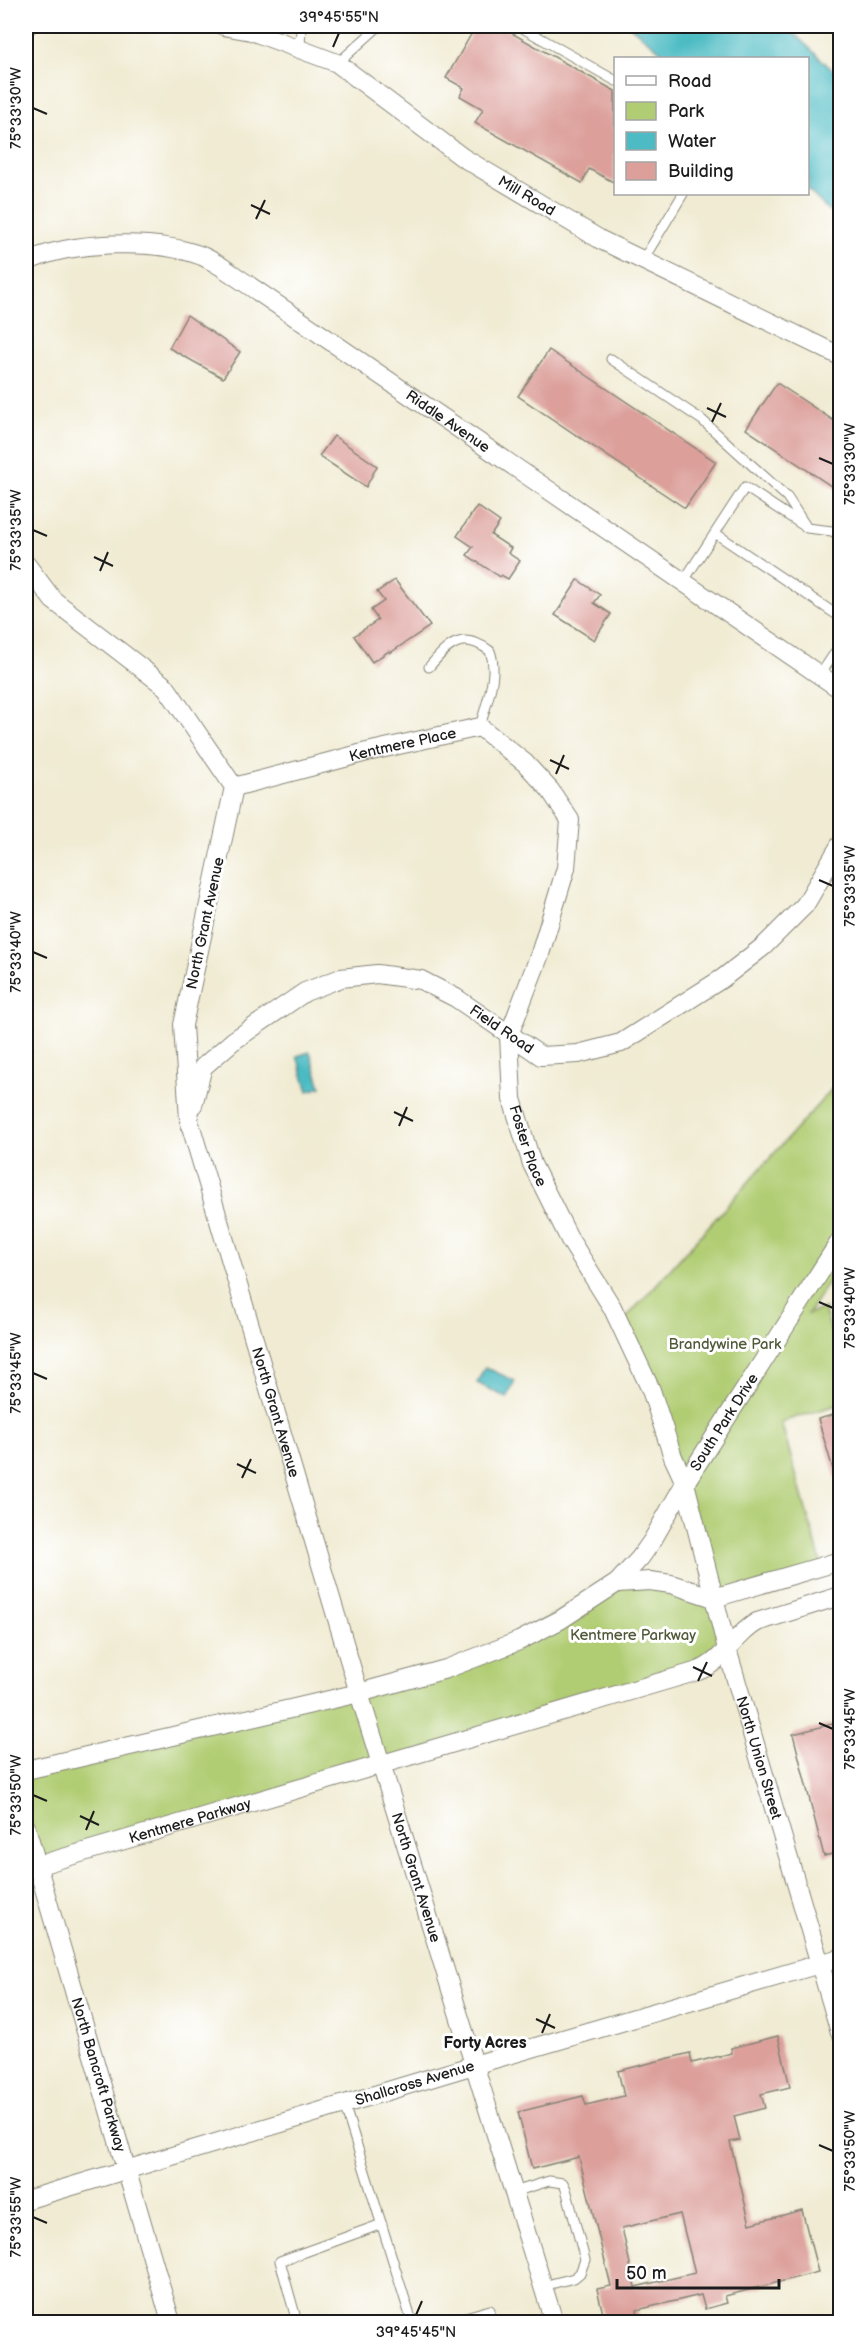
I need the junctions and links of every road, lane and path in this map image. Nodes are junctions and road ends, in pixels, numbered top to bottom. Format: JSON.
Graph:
{"nodes":[{"id":1,"x":223,"y":26,"type":"edge"},
{"id":2,"x":301,"y":26,"type":"edge"},
{"id":3,"x":379,"y":26,"type":"edge"},
{"id":4,"x":519,"y":26,"type":"edge"},
{"id":5,"x":300,"y":49,"type":"junction"},
{"id":6,"x":338,"y":63,"type":"junction"},
{"id":7,"x":614,"y":80,"type":"edge"},
{"id":8,"x":682,"y":195,"type":"edge"},
{"id":9,"x":643,"y":260,"type":"junction"},
{"id":10,"x":26,"y":262,"type":"edge"},
{"id":11,"x":840,"y":356,"type":"edge"},
{"id":12,"x":610,"y":359,"type":"dead end"},
{"id":13,"x":807,"y":528,"type":"junction"},
{"id":14,"x":715,"y":533,"type":"junction"},
{"id":15,"x":840,"y":536,"type":"edge"},
{"id":16,"x":26,"y":564,"type":"edge"},
{"id":17,"x":683,"y":582,"type":"junction"},
{"id":18,"x":840,"y":616,"type":"edge"},
{"id":19,"x":840,"y":645,"type":"edge"},
{"id":20,"x":429,"y":667,"type":"dead end"},
{"id":21,"x":820,"y":675,"type":"junction"},
{"id":22,"x":840,"y":689,"type":"edge"},
{"id":23,"x":480,"y":727,"type":"junction"},
{"id":24,"x":234,"y":787,"type":"junction"},
{"id":25,"x":840,"y":845,"type":"edge"},
{"id":26,"x":509,"y":1035,"type":"junction"},
{"id":27,"x":189,"y":1119,"type":"junction"},
{"id":28,"x":840,"y":1241,"type":"edge"},
{"id":29,"x":685,"y":1483,"type":"junction"},
{"id":30,"x":840,"y":1561,"type":"edge"},
{"id":31,"x":617,"y":1583,"type":"junction"},
{"id":32,"x":840,"y":1596,"type":"edge"},
{"id":33,"x":714,"y":1598,"type":"junction"},
{"id":34,"x":727,"y":1649,"type":"junction"},
{"id":35,"x":359,"y":1693,"type":"junction"},
{"id":36,"x":382,"y":1764,"type":"junction"},
{"id":37,"x":26,"y":1770,"type":"edge"},
{"id":38,"x":26,"y":1827,"type":"edge"},
{"id":39,"x":31,"y":1867,"type":"edge"},
{"id":40,"x":840,"y":1958,"type":"edge"},
{"id":41,"x":820,"y":1963,"type":"junction"},
{"id":42,"x":840,"y":2032,"type":"edge"},
{"id":43,"x":474,"y":2065,"type":"junction"},
{"id":44,"x":345,"y":2104,"type":"junction"},
{"id":45,"x":127,"y":2171,"type":"junction"},
{"id":46,"x":514,"y":2192,"type":"junction"},
{"id":47,"x":26,"y":2200,"type":"edge"},
{"id":48,"x":382,"y":2224,"type":"junction"},
{"id":49,"x":543,"y":2286,"type":"junction"},
{"id":50,"x":490,"y":2310,"type":"dead end"},
{"id":51,"x":171,"y":2322,"type":"edge"},
{"id":52,"x":297,"y":2322,"type":"edge"},
{"id":53,"x":412,"y":2322,"type":"edge"},
{"id":54,"x":447,"y":2322,"type":"edge"},
{"id":55,"x":554,"y":2322,"type":"edge"}],
"edges":[{"from":1,"to":5,"type":"street","name":"Mill Road"},
{"from":2,"to":5,"type":"lane"},
{"from":3,"to":6,"type":"lane"},
{"from":4,"to":7,"type":"lane"},
{"from":5,"to":6,"type":"street","name":"Mill Road"},
{"from":6,"to":9,"type":"street","name":"Mill Road"},
{"from":8,"to":9,"type":"lane"},
{"from":9,"to":11,"type":"street","name":"Mill Road"},
{"from":10,"to":17,"type":"street","name":"Riddle Avenue"},
{"from":12,"to":13,"type":"lane"},
{"from":13,"to":14,"type":"lane"},
{"from":13,"to":15,"type":"lane"},
{"from":14,"to":17,"type":"lane"},
{"from":14,"to":18,"type":"lane"},
{"from":16,"to":24,"type":"street"},
{"from":17,"to":21,"type":"street","name":"Riddle Avenue"},
{"from":19,"to":21,"type":"lane"},
{"from":20,"to":23,"type":"lane"},
{"from":21,"to":22,"type":"street","name":"Riddle Avenue"},
{"from":23,"to":24,"type":"street","name":"Kentmere Place"},
{"from":23,"to":26,"type":"street","name":"Foster Place"},
{"from":24,"to":27,"type":"street","name":"North Grant Avenue"},
{"from":25,"to":26,"type":"street","name":"Field Road"},
{"from":26,"to":27,"type":"street","name":"Field Road"},
{"from":26,"to":29,"type":"street","name":"Foster Place"},
{"from":27,"to":35,"type":"street","name":"North Grant Avenue"},
{"from":28,"to":29,"type":"street","name":"South Park Drive"},
{"from":29,"to":31,"type":"street"},
{"from":29,"to":33,"type":"street","name":"North Union Street"},
{"from":30,"to":33,"type":"street"},
{"from":31,"to":33,"type":"street"},
{"from":31,"to":35,"type":"street"},
{"from":32,"to":34,"type":"street","name":"Kentmere Parkway"},
{"from":33,"to":34,"type":"street","name":"North Union Street"},
{"from":34,"to":36,"type":"street","name":"Kentmere Parkway"},
{"from":34,"to":41,"type":"street","name":"North Union Street"},
{"from":35,"to":36,"type":"street","name":"North Grant Avenue"},
{"from":35,"to":37,"type":"street"},
{"from":36,"to":39,"type":"street","name":"Kentmere Parkway"},
{"from":36,"to":43,"type":"street","name":"North Grant Avenue"},
{"from":38,"to":39,"type":"street","name":"North Bancroft Parkway"},
{"from":39,"to":45,"type":"street","name":"North Bancroft Parkway"},
{"from":40,"to":41,"type":"street","name":"Shallcross Avenue"},
{"from":41,"to":42,"type":"street","name":"North Union Street"},
{"from":41,"to":43,"type":"street","name":"Shallcross Avenue"},
{"from":43,"to":44,"type":"street","name":"Shallcross Avenue"},
{"from":43,"to":46,"type":"street","name":"North Grant Avenue"},
{"from":44,"to":45,"type":"street","name":"Shallcross Avenue"},
{"from":44,"to":48,"type":"lane"},
{"from":45,"to":47,"type":"street","name":"Shallcross Avenue"},
{"from":45,"to":51,"type":"street","name":"North Bancroft Parkway"},
{"from":46,"to":49,"type":"street","name":"North Grant Avenue"},
{"from":46,"to":49,"type":"lane"},
{"from":48,"to":52,"type":"lane"},
{"from":48,"to":53,"type":"lane"},
{"from":49,"to":55,"type":"street","name":"North Grant Avenue"},
{"from":50,"to":54,"type":"lane"}]}
